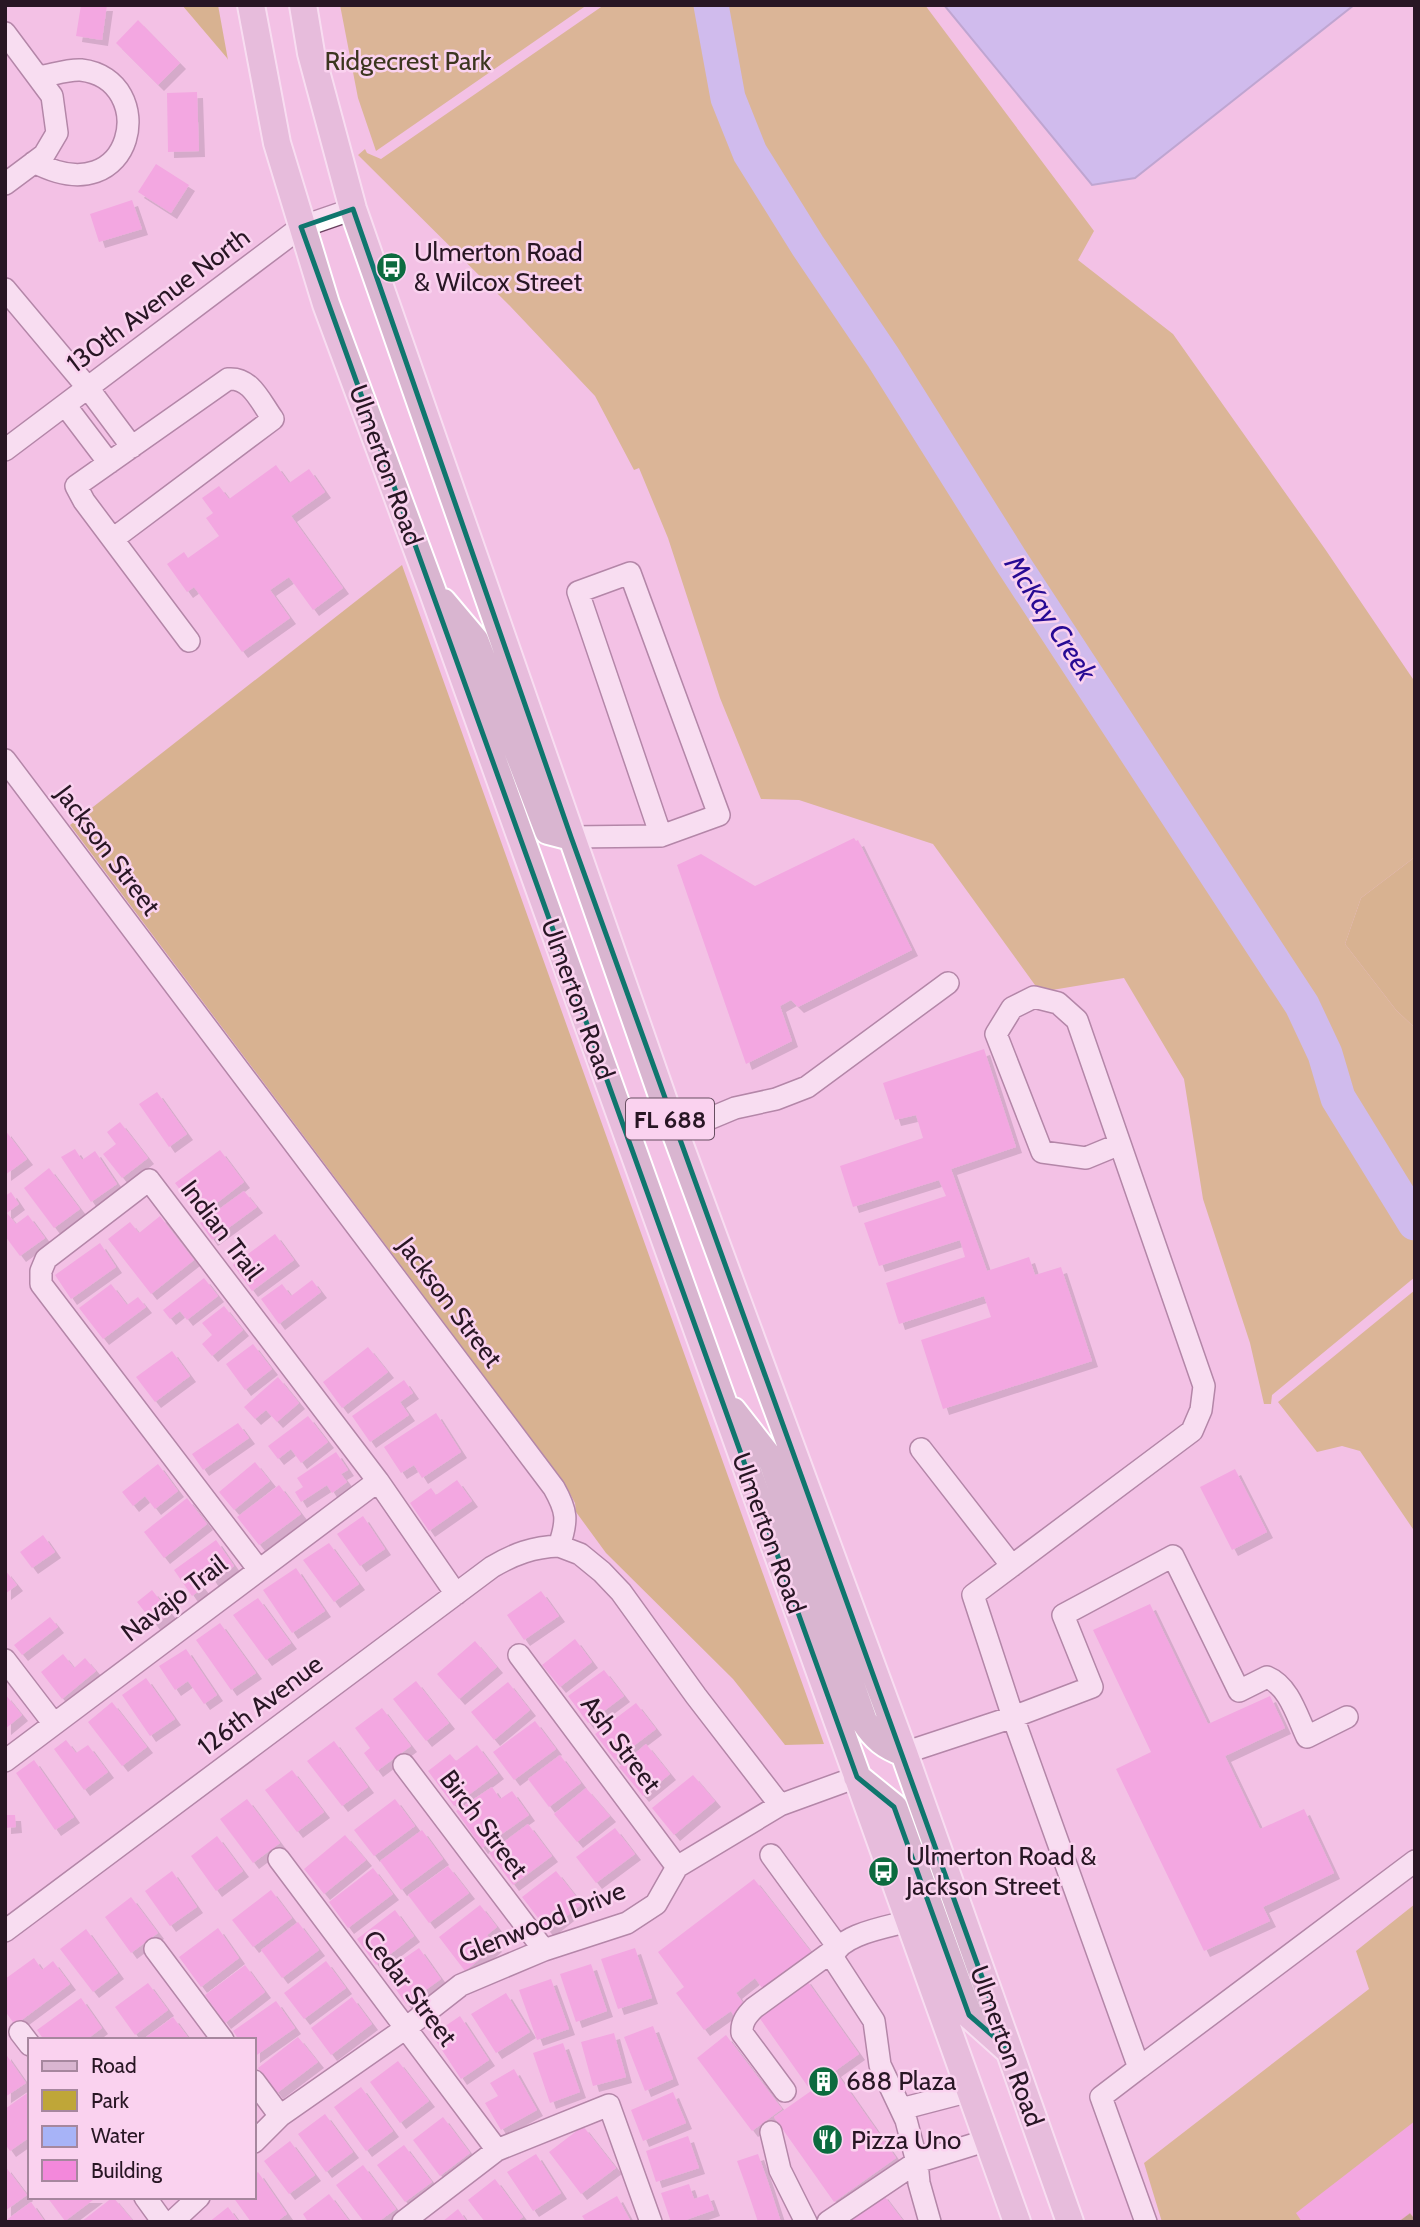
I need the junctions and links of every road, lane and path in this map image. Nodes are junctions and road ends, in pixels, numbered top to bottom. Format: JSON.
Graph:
{"nodes":[{"id":1,"x":251,"y":5,"type":"edge"},
{"id":2,"x":303,"y":5,"type":"edge"},
{"id":3,"x":5,"y":33,"type":"edge"},
{"id":4,"x":39,"y":77,"type":"junction"},
{"id":5,"x":34,"y":162,"type":"junction"},
{"id":6,"x":5,"y":184,"type":"edge"},
{"id":7,"x":353,"y":209,"type":"junction"},
{"id":8,"x":301,"y":227,"type":"junction"},
{"id":9,"x":5,"y":289,"type":"edge"},
{"id":10,"x":88,"y":388,"type":"junction"},
{"id":11,"x":65,"y":405,"type":"junction"},
{"id":12,"x":132,"y":447,"type":"junction"},
{"id":13,"x":5,"y":450,"type":"edge"},
{"id":14,"x":109,"y":463,"type":"junction"},
{"id":15,"x":113,"y":539,"type":"junction"},
{"id":16,"x":431,"y":587,"type":"junction"},
{"id":17,"x":190,"y":641,"type":"dead end"},
{"id":18,"x":5,"y":760,"type":"edge"},
{"id":19,"x":662,"y":836,"type":"junction"},
{"id":20,"x":571,"y":837,"type":"junction"},
{"id":21,"x":948,"y":983,"type":"dead end"},
{"id":22,"x":675,"y":1133,"type":"junction"},
{"id":23,"x":1120,"y":1144,"type":"junction"},
{"id":24,"x":719,"y":1393,"type":"junction"},
{"id":25,"x":921,"y":1450,"type":"dead end"},
{"id":26,"x":378,"y":1481,"type":"junction"},
{"id":27,"x":559,"y":1546,"type":"junction"},
{"id":28,"x":1012,"y":1566,"type":"junction"},
{"id":29,"x":259,"y":1570,"type":"junction"},
{"id":30,"x":456,"y":1594,"type":"junction"},
{"id":31,"x":519,"y":1655,"type":"dead end"},
{"id":32,"x":5,"y":1660,"type":"edge"},
{"id":33,"x":1013,"y":1717,"type":"junction"},
{"id":34,"x":1347,"y":1717,"type":"dead end"},
{"id":35,"x":54,"y":1724,"type":"junction"},
{"id":36,"x":904,"y":1753,"type":"junction"},
{"id":37,"x":5,"y":1761,"type":"edge"},
{"id":38,"x":404,"y":1765,"type":"dead end"},
{"id":39,"x":857,"y":1777,"type":"junction"},
{"id":40,"x":780,"y":1805,"type":"junction"},
{"id":41,"x":771,"y":1855,"type":"dead end"},
{"id":42,"x":279,"y":1859,"type":"dead end"},
{"id":43,"x":677,"y":1867,"type":"junction"},
{"id":44,"x":1411,"y":1872,"type":"edge"},
{"id":45,"x":909,"y":1921,"type":"junction"},
{"id":46,"x":5,"y":1931,"type":"edge"},
{"id":47,"x":838,"y":1947,"type":"junction"},
{"id":48,"x":155,"y":1949,"type":"dead end"},
{"id":49,"x":544,"y":1950,"type":"junction"},
{"id":50,"x":406,"y":2028,"type":"junction"},
{"id":51,"x":222,"y":2038,"type":"edge"},
{"id":52,"x":1008,"y":2049,"type":"junction"},
{"id":53,"x":1139,"y":2068,"type":"junction"},
{"id":54,"x":256,"y":2084,"type":"edge"},
{"id":55,"x":785,"y":2091,"type":"dead end"},
{"id":56,"x":970,"y":2091,"type":"junction"},
{"id":57,"x":901,"y":2109,"type":"junction"},
{"id":58,"x":280,"y":2116,"type":"junction"},
{"id":59,"x":771,"y":2132,"type":"dead end"},
{"id":60,"x":256,"y":2140,"type":"edge"},
{"id":61,"x":988,"y":2140,"type":"junction"},
{"id":62,"x":496,"y":2150,"type":"junction"},
{"id":63,"x":917,"y":2162,"type":"junction"},
{"id":64,"x":146,"y":2199,"type":"edge"},
{"id":65,"x":197,"y":2199,"type":"edge"},
{"id":66,"x":163,"y":2222,"type":"edge"},
{"id":67,"x":172,"y":2222,"type":"edge"},
{"id":68,"x":403,"y":2222,"type":"edge"},
{"id":69,"x":651,"y":2222,"type":"edge"},
{"id":70,"x":806,"y":2222,"type":"edge"},
{"id":71,"x":828,"y":2222,"type":"edge"},
{"id":72,"x":930,"y":2222,"type":"edge"},
{"id":73,"x":1017,"y":2222,"type":"edge"},
{"id":74,"x":1070,"y":2222,"type":"edge"},
{"id":75,"x":1146,"y":2222,"type":"edge"}],
"edges":[{"from":1,"to":8,"type":"main road","name":"Ulmerton Road","number":"FL 688"},
{"from":2,"to":7,"type":"main road","name":"Ulmerton Road","number":"FL 688"},
{"from":3,"to":4,"type":"street"},
{"from":4,"to":5,"type":"street"},
{"from":4,"to":5,"type":"street"},
{"from":5,"to":6,"type":"street"},
{"from":7,"to":8,"type":"street","name":"130th Avenue North"},
{"from":7,"to":20,"type":"main road","name":"Ulmerton Road","number":"FL 688"},
{"from":8,"to":10,"type":"street","name":"130th Avenue North"},
{"from":8,"to":16,"type":"main road","name":"Ulmerton Road","number":"FL 688"},
{"from":9,"to":10,"type":"street"},
{"from":10,"to":11,"type":"street","name":"130th Avenue North"},
{"from":10,"to":12,"type":"street"},
{"from":11,"to":13,"type":"street","name":"130th Avenue North"},
{"from":11,"to":14,"type":"street"},
{"from":12,"to":14,"type":"street"},
{"from":12,"to":15,"type":"street"},
{"from":14,"to":15,"type":"street"},
{"from":15,"to":17,"type":"street"},
{"from":16,"to":20,"type":"main road"},
{"from":16,"to":24,"type":"main road","name":"Ulmerton Road","number":"FL 688"},
{"from":18,"to":27,"type":"street","name":"Jackson Street"},
{"from":19,"to":19,"type":"street"},
{"from":19,"to":20,"type":"street"},
{"from":20,"to":22,"type":"main road","name":"Ulmerton Road","number":"FL 688"},
{"from":21,"to":22,"type":"street"},
{"from":22,"to":36,"type":"main road","name":"Ulmerton Road","number":"FL 688"},
{"from":23,"to":23,"type":"street"},
{"from":23,"to":28,"type":"street"},
{"from":24,"to":36,"type":"main road"},
{"from":24,"to":39,"type":"main road","name":"Ulmerton Road","number":"FL 688"},
{"from":25,"to":28,"type":"street"},
{"from":26,"to":29,"type":"street","name":"Navajo Trail"},
{"from":26,"to":29,"type":"street","name":"Indian Trail"},
{"from":26,"to":30,"type":"street","name":"Indian Trail"},
{"from":27,"to":30,"type":"street","name":"126th Avenue"},
{"from":27,"to":40,"type":"street"},
{"from":28,"to":33,"type":"street"},
{"from":29,"to":35,"type":"street","name":"Navajo Trail"},
{"from":30,"to":46,"type":"street","name":"126th Avenue"},
{"from":31,"to":43,"type":"street","name":"Ash Street"},
{"from":32,"to":35,"type":"street"},
{"from":33,"to":34,"type":"street"},
{"from":33,"to":36,"type":"street"},
{"from":33,"to":53,"type":"street"},
{"from":35,"to":37,"type":"street","name":"Navajo Trail"},
{"from":36,"to":52,"type":"main road","name":"Ulmerton Road","number":"FL 688"},
{"from":38,"to":49,"type":"street","name":"Birch Street"},
{"from":39,"to":40,"type":"street"},
{"from":39,"to":45,"type":"main road","name":"Ulmerton Road","number":"FL 688"},
{"from":39,"to":52,"type":"main road"},
{"from":40,"to":43,"type":"street","name":"Glenwood Drive"},
{"from":41,"to":47,"type":"street"},
{"from":42,"to":50,"type":"street","name":"Cedar Street"},
{"from":43,"to":49,"type":"street","name":"Glenwood Drive"},
{"from":44,"to":53,"type":"street"},
{"from":45,"to":47,"type":"street"},
{"from":45,"to":56,"type":"main road","name":"Ulmerton Road","number":"FL 688"},
{"from":47,"to":55,"type":"street"},
{"from":47,"to":57,"type":"street"},
{"from":48,"to":51,"type":"street"},
{"from":49,"to":50,"type":"street","name":"Glenwood Drive"},
{"from":50,"to":58,"type":"street","name":"Glenwood Drive"},
{"from":50,"to":62,"type":"street","name":"Cedar Street"},
{"from":52,"to":74,"type":"main road","name":"Ulmerton Road","number":"FL 688"},
{"from":53,"to":75,"type":"street"},
{"from":54,"to":58,"type":"street"},
{"from":56,"to":57,"type":"street"},
{"from":56,"to":61,"type":"main road","name":"Ulmerton Road","number":"FL 688"},
{"from":57,"to":63,"type":"street"},
{"from":58,"to":60,"type":"street","name":"Glenwood Drive"},
{"from":59,"to":70,"type":"street"},
{"from":61,"to":63,"type":"street"},
{"from":61,"to":73,"type":"main road","name":"Ulmerton Road","number":"FL 688"},
{"from":62,"to":68,"type":"street"},
{"from":62,"to":69,"type":"street"},
{"from":63,"to":71,"type":"street"},
{"from":63,"to":72,"type":"street"},
{"from":64,"to":66,"type":"street"},
{"from":65,"to":67,"type":"street"}]}
